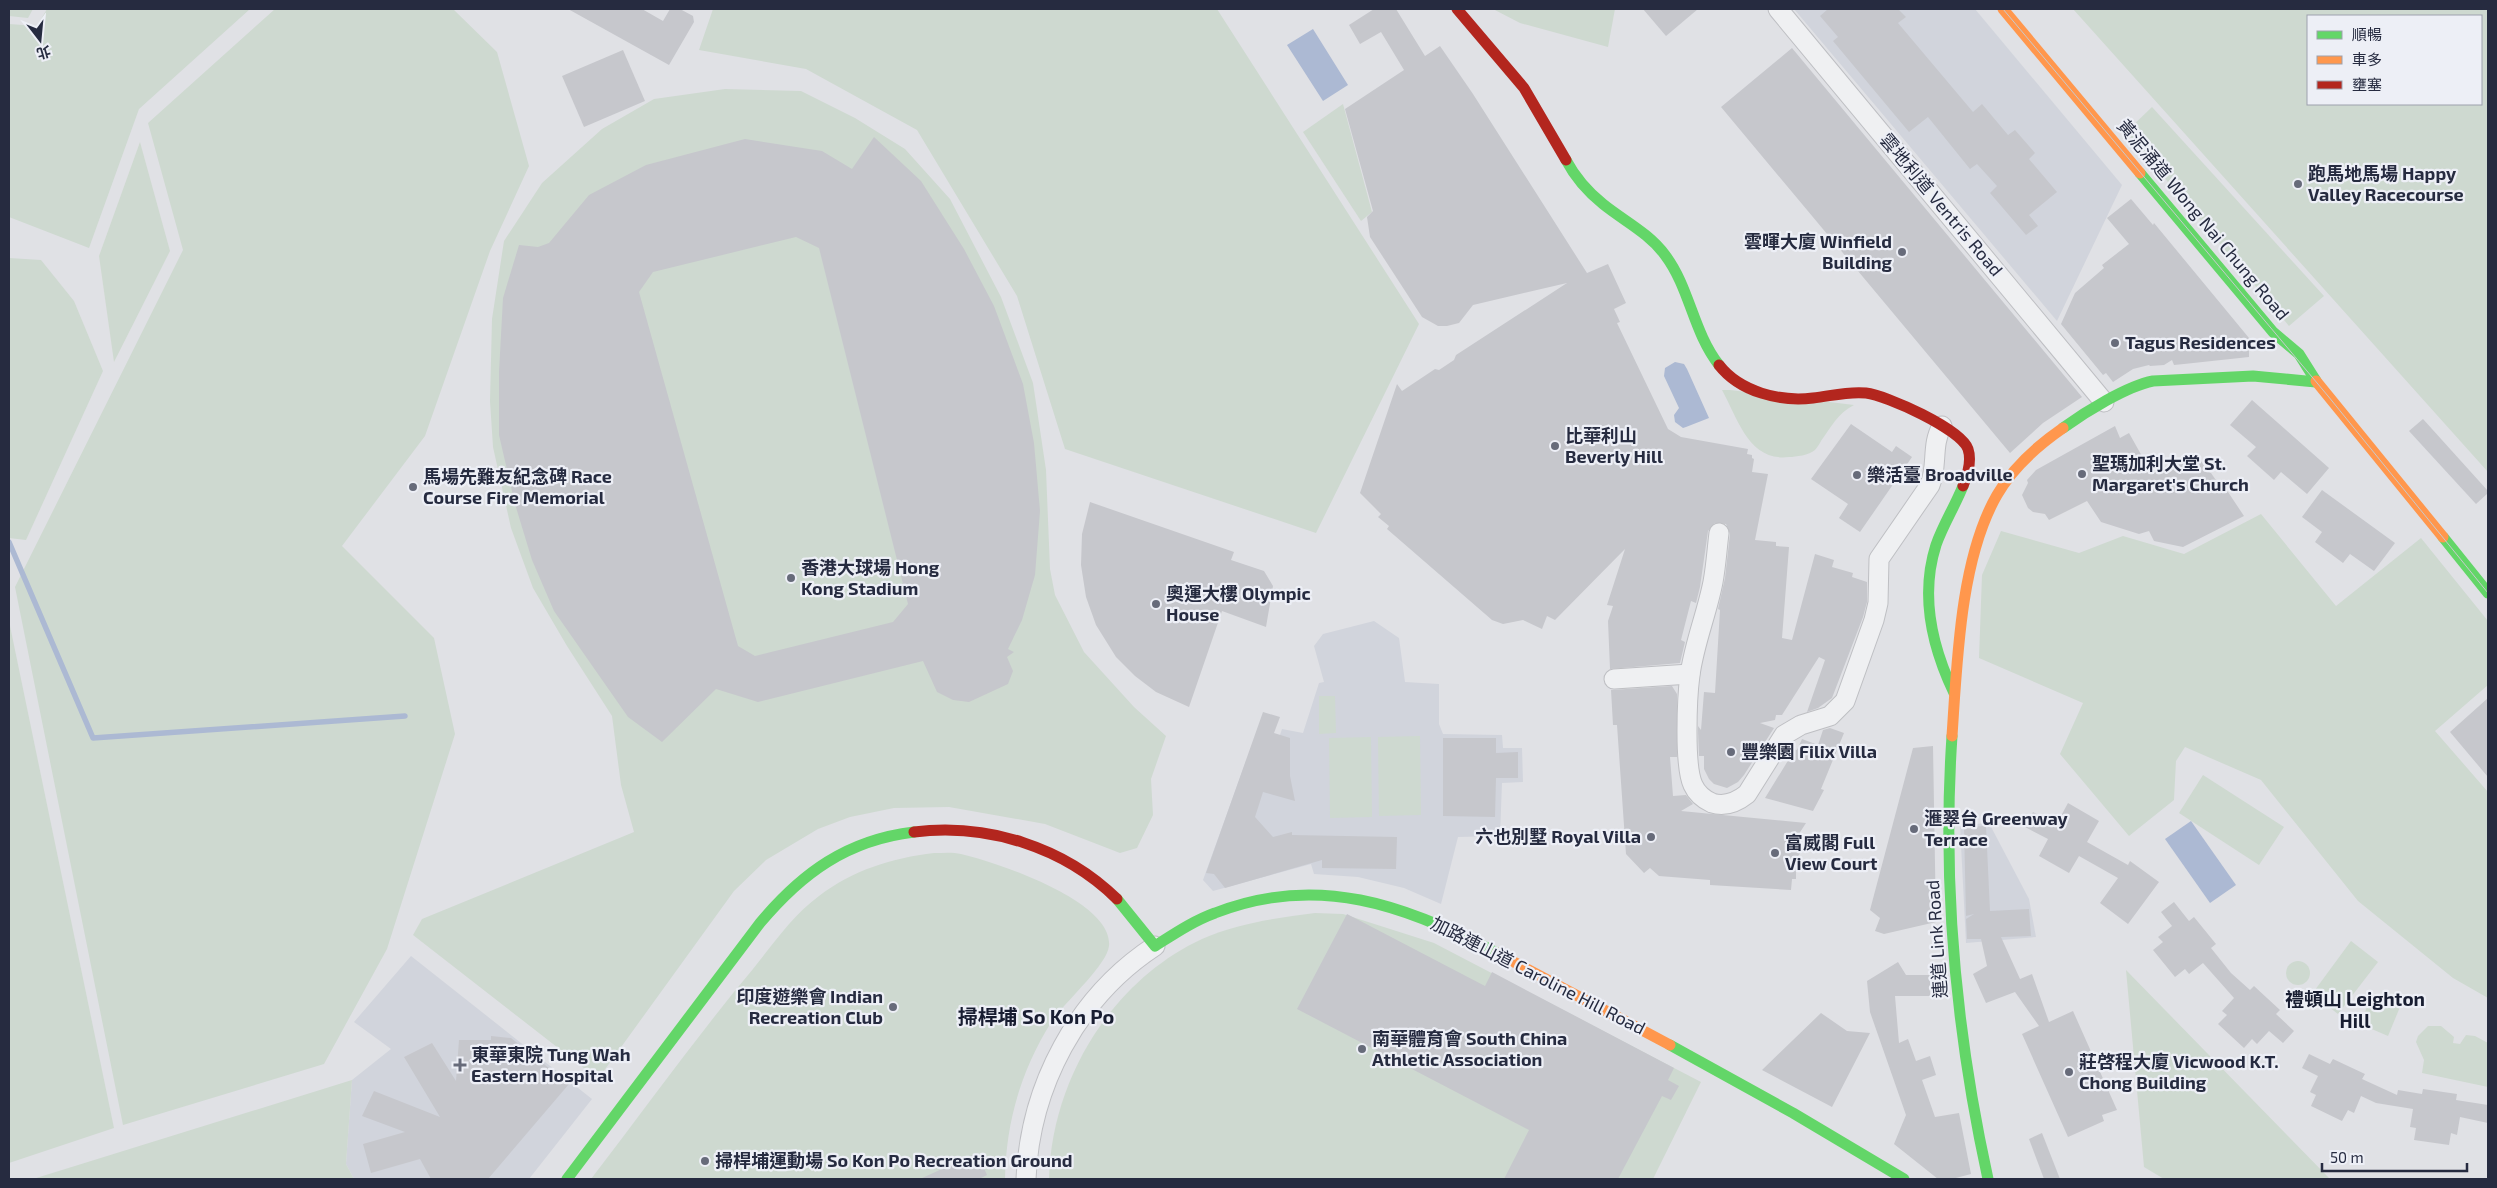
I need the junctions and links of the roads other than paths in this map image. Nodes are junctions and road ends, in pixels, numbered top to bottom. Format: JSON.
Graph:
{"nodes":[{"id":1,"x":1457,"y":9,"type":"edge"},
{"id":2,"x":1778,"y":9,"type":"edge"},
{"id":3,"x":2003,"y":9,"type":"edge"},
{"id":4,"x":2273,"y":332,"type":"junction"},
{"id":5,"x":2274,"y":347,"type":"dead end"},
{"id":6,"x":2272,"y":362,"type":"dead end"},
{"id":7,"x":2266,"y":376,"type":"junction"},
{"id":8,"x":2316,"y":382,"type":"junction"},
{"id":9,"x":2104,"y":402,"type":"junction"},
{"id":10,"x":1942,"y":426,"type":"junction"},
{"id":11,"x":1719,"y":533,"type":"dead end"},
{"id":12,"x":2488,"y":593,"type":"edge"},
{"id":13,"x":1690,"y":674,"type":"junction"},
{"id":14,"x":1614,"y":679,"type":"dead end"},
{"id":15,"x":1954,"y":693,"type":"junction"},
{"id":16,"x":1155,"y":946,"type":"junction"},
{"id":17,"x":567,"y":1179,"type":"edge"},
{"id":18,"x":1026,"y":1179,"type":"edge"},
{"id":19,"x":1904,"y":1179,"type":"edge"},
{"id":20,"x":1988,"y":1179,"type":"edge"}],
"edges":[{"from":1,"to":10,"type":"street"},
{"from":2,"to":9,"type":"street","name":"雲地利道 Ventris Road"},
{"from":3,"to":4,"type":"street","name":"黃泥涌道 Wong Nai Chung Road"},
{"from":4,"to":5,"type":"street"},
{"from":4,"to":8,"type":"street","name":"黃泥涌道 Wong Nai Chung Road"},
{"from":6,"to":7,"type":"street"},
{"from":7,"to":8,"type":"street","name":"連道 Link Road"},
{"from":7,"to":9,"type":"street","name":"連道 Link Road"},
{"from":8,"to":12,"type":"street","name":"黃泥涌道 Wong Nai Chung Road"},
{"from":9,"to":15,"type":"street","name":"連道 Link Road"},
{"from":10,"to":13,"type":"street"},
{"from":10,"to":15,"type":"street"},
{"from":11,"to":13,"type":"street"},
{"from":13,"to":14,"type":"street"},
{"from":15,"to":20,"type":"street","name":"連道 Link Road"},
{"from":16,"to":17,"type":"street"},
{"from":16,"to":18,"type":"street","name":"加路連山道 Caroline Hill Road"},
{"from":16,"to":19,"type":"street","name":"加路連山道 Caroline Hill Road"}]}
